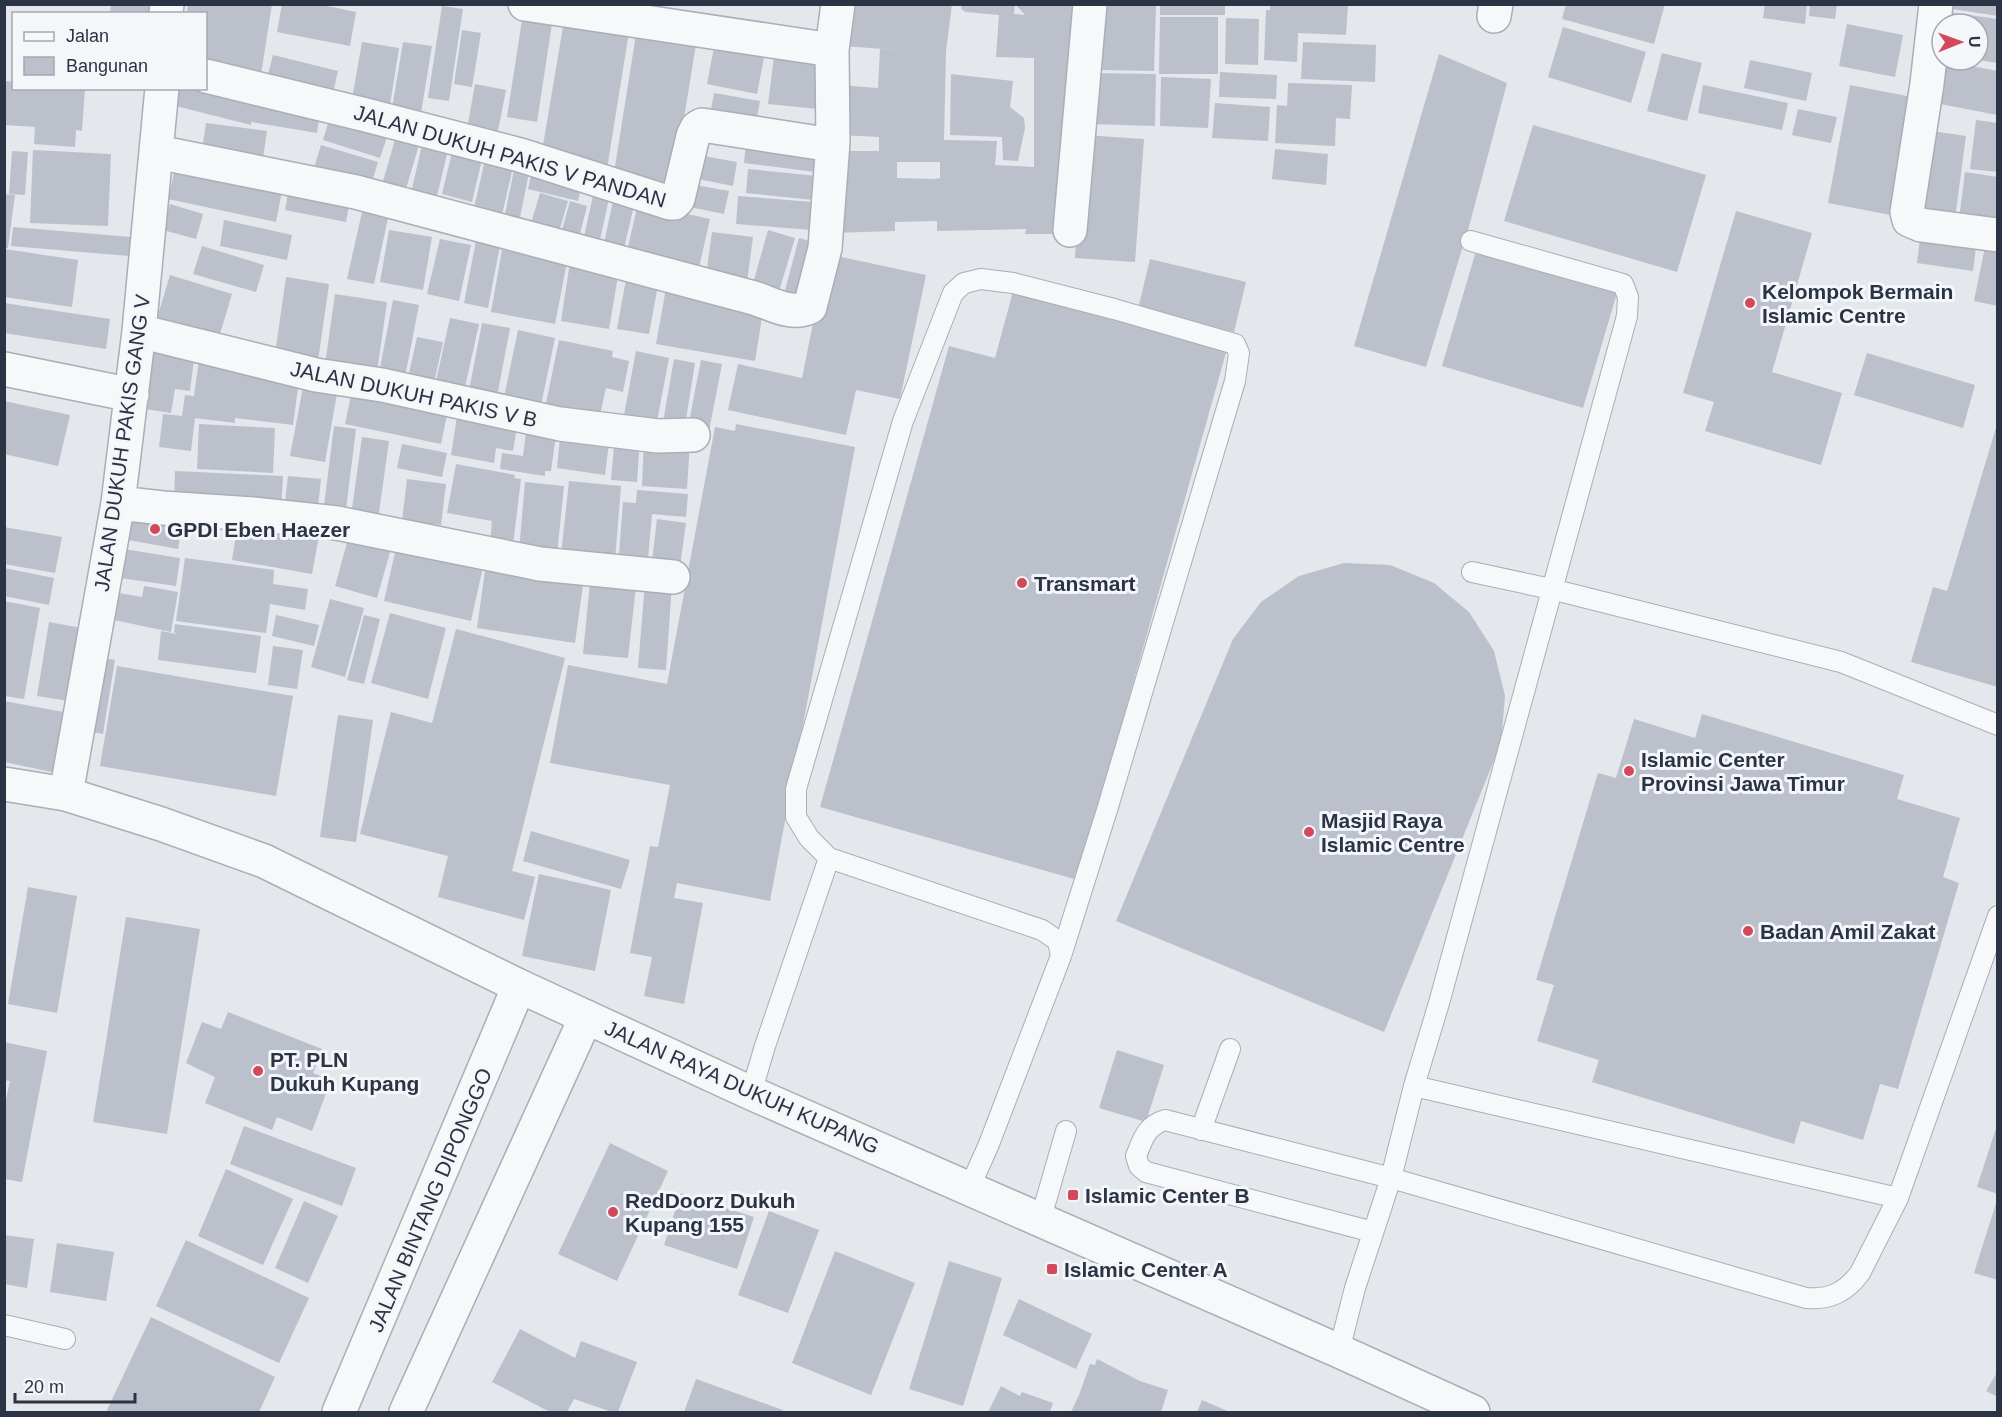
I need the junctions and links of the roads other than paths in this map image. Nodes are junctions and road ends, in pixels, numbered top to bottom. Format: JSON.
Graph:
{"nodes":[{"id":1,"x":525,"y":4,"type":"edge"},
{"id":2,"x":838,"y":4,"type":"edge"},
{"id":3,"x":1090,"y":4,"type":"edge"},
{"id":4,"x":1936,"y":4,"type":"edge"},
{"id":5,"x":832,"y":50,"type":"junction"},
{"id":6,"x":207,"y":76,"type":"edge"},
{"id":7,"x":162,"y":90,"type":"edge"},
{"id":8,"x":832,"y":145,"type":"junction"},
{"id":9,"x":157,"y":152,"type":"junction"},
{"id":10,"x":1070,"y":230,"type":"dead end"},
{"id":11,"x":1998,"y":235,"type":"edge"},
{"id":12,"x":1471,"y":241,"type":"dead end"},
{"id":13,"x":139,"y":331,"type":"junction"},
{"id":14,"x":4,"y":369,"type":"edge"},
{"id":15,"x":132,"y":395,"type":"junction"},
{"id":16,"x":693,"y":435,"type":"dead end"},
{"id":17,"x":118,"y":502,"type":"junction"},
{"id":18,"x":1472,"y":572,"type":"dead end"},
{"id":19,"x":674,"y":577,"type":"dead end"},
{"id":20,"x":1551,"y":589,"type":"junction"},
{"id":21,"x":1998,"y":725,"type":"edge"},
{"id":22,"x":4,"y":784,"type":"edge"},
{"id":23,"x":66,"y":794,"type":"junction"},
{"id":24,"x":829,"y":858,"type":"junction"},
{"id":25,"x":1998,"y":916,"type":"edge"},
{"id":26,"x":1061,"y":956,"type":"junction"},
{"id":27,"x":519,"y":986,"type":"junction"},
{"id":28,"x":586,"y":1017,"type":"junction"},
{"id":29,"x":1230,"y":1049,"type":"dead end"},
{"id":30,"x":1414,"y":1086,"type":"junction"},
{"id":31,"x":751,"y":1093,"type":"junction"},
{"id":32,"x":1201,"y":1130,"type":"junction"},
{"id":33,"x":1066,"y":1131,"type":"dead end"},
{"id":34,"x":1391,"y":1178,"type":"junction"},
{"id":35,"x":969,"y":1190,"type":"junction"},
{"id":36,"x":1898,"y":1198,"type":"junction"},
{"id":37,"x":1040,"y":1221,"type":"junction"},
{"id":38,"x":1373,"y":1232,"type":"junction"},
{"id":39,"x":4,"y":1325,"type":"edge"},
{"id":40,"x":65,"y":1339,"type":"dead end"},
{"id":41,"x":1339,"y":1351,"type":"junction"},
{"id":42,"x":413,"y":1410,"type":"edge"},
{"id":43,"x":339,"y":1413,"type":"edge"},
{"id":44,"x":1473,"y":1413,"type":"edge"}],
"edges":[{"from":1,"to":5,"type":"street"},
{"from":2,"to":5,"type":"street"},
{"from":3,"to":10,"type":"street"},
{"from":4,"to":11,"type":"street"},
{"from":5,"to":8,"type":"street"},
{"from":6,"to":8,"type":"street","name":"JALAN DUKUH PAKIS V PANDAN"},
{"from":7,"to":9,"type":"street","name":"JALAN DUKUH PAKIS GANG V"},
{"from":8,"to":9,"type":"street"},
{"from":9,"to":13,"type":"street","name":"JALAN DUKUH PAKIS GANG V"},
{"from":12,"to":20,"type":"lane"},
{"from":13,"to":15,"type":"street","name":"JALAN DUKUH PAKIS GANG V"},
{"from":13,"to":16,"type":"street","name":"JALAN DUKUH PAKIS V B"},
{"from":14,"to":15,"type":"street"},
{"from":15,"to":17,"type":"street","name":"JALAN DUKUH PAKIS GANG V"},
{"from":17,"to":19,"type":"street"},
{"from":17,"to":23,"type":"street","name":"JALAN DUKUH PAKIS GANG V"},
{"from":18,"to":20,"type":"lane"},
{"from":20,"to":21,"type":"lane"},
{"from":20,"to":30,"type":"lane"},
{"from":22,"to":23,"type":"street","name":"JALAN RAYA DUKUH KUPANG"},
{"from":23,"to":27,"type":"street","name":"JALAN RAYA DUKUH KUPANG"},
{"from":24,"to":26,"type":"lane"},
{"from":24,"to":26,"type":"lane"},
{"from":24,"to":31,"type":"lane"},
{"from":25,"to":36,"type":"lane"},
{"from":26,"to":35,"type":"lane"},
{"from":27,"to":28,"type":"street","name":"JALAN RAYA DUKUH KUPANG"},
{"from":27,"to":43,"type":"street","name":"JALAN BINTANG DIPONGGO"},
{"from":28,"to":31,"type":"street","name":"JALAN RAYA DUKUH KUPANG"},
{"from":28,"to":42,"type":"street"},
{"from":29,"to":32,"type":"lane"},
{"from":30,"to":34,"type":"lane"},
{"from":30,"to":36,"type":"lane"},
{"from":31,"to":35,"type":"street","name":"JALAN RAYA DUKUH KUPANG"},
{"from":32,"to":34,"type":"lane"},
{"from":32,"to":38,"type":"lane"},
{"from":33,"to":37,"type":"lane"},
{"from":34,"to":36,"type":"lane"},
{"from":34,"to":38,"type":"lane"},
{"from":35,"to":37,"type":"street","name":"JALAN RAYA DUKUH KUPANG"},
{"from":37,"to":41,"type":"street","name":"JALAN RAYA DUKUH KUPANG"},
{"from":38,"to":41,"type":"lane"},
{"from":39,"to":40,"type":"lane"},
{"from":41,"to":44,"type":"street","name":"JALAN RAYA DUKUH KUPANG"}]}
